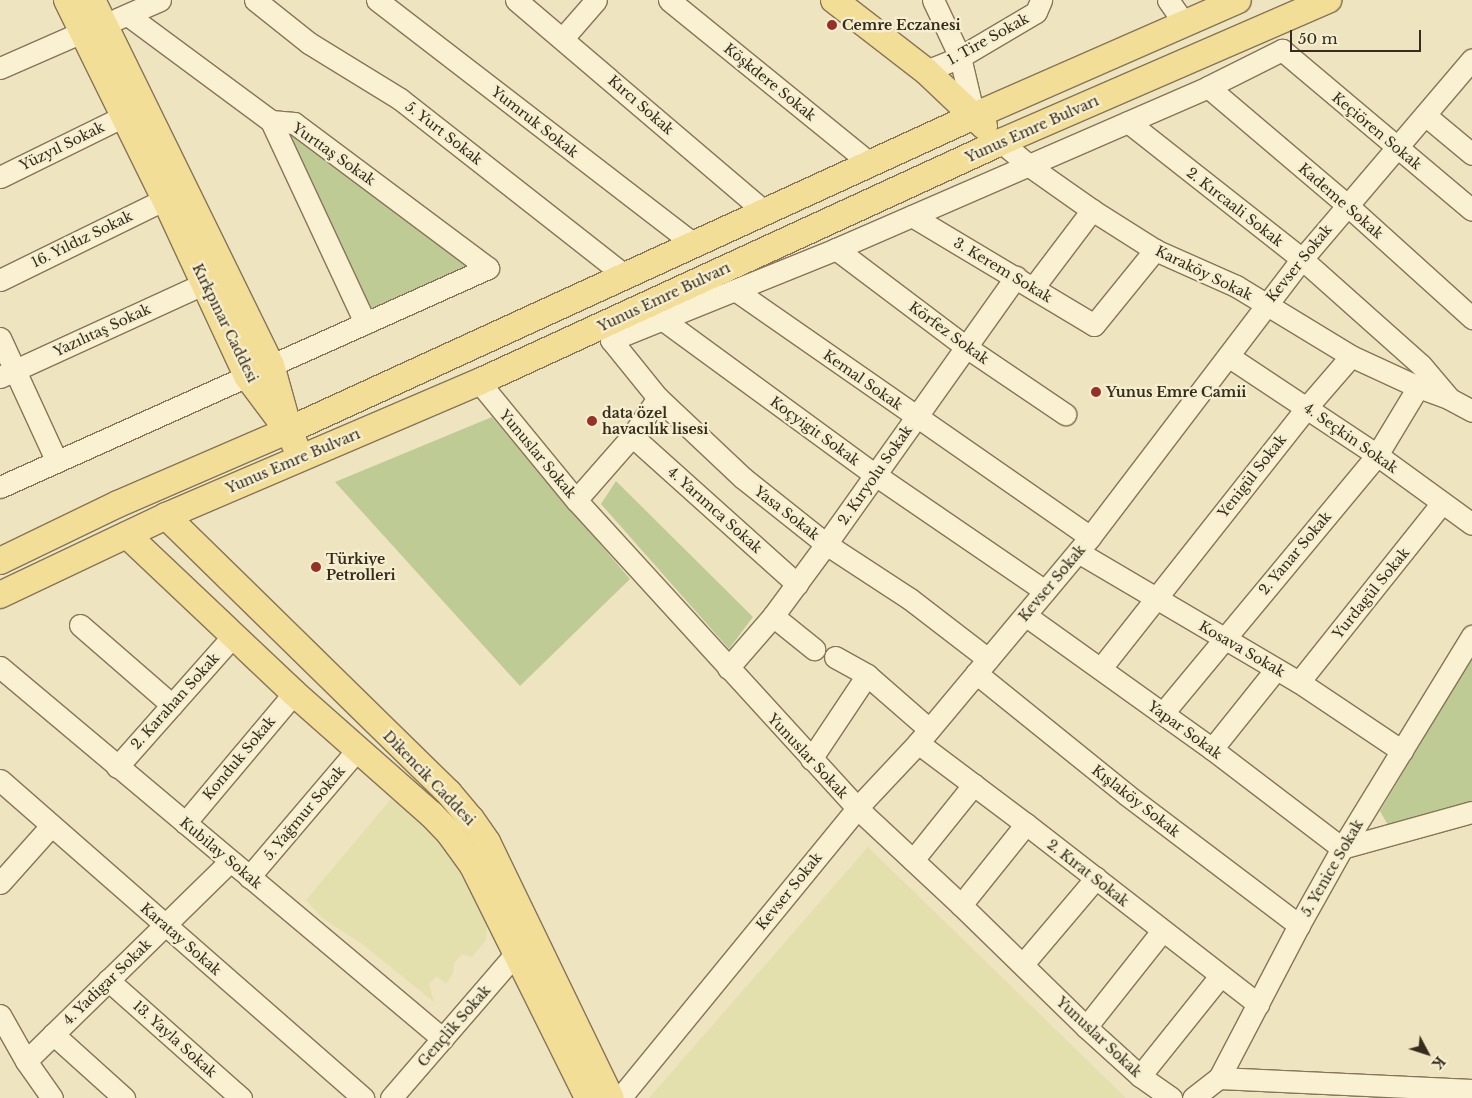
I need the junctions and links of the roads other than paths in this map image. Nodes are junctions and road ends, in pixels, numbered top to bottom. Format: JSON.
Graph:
{"nodes":[{"id":1,"x":67,"y":0,"type":"edge"},
{"id":2,"x":92,"y":0,"type":"edge"},
{"id":3,"x":160,"y":0,"type":"edge"},
{"id":4,"x":255,"y":0,"type":"edge"},
{"id":5,"x":377,"y":0,"type":"edge"},
{"id":6,"x":516,"y":0,"type":"edge"},
{"id":7,"x":596,"y":0,"type":"edge"},
{"id":8,"x":669,"y":0,"type":"edge"},
{"id":9,"x":834,"y":0,"type":"edge"},
{"id":10,"x":933,"y":0,"type":"edge"},
{"id":11,"x":1041,"y":0,"type":"edge"},
{"id":12,"x":1168,"y":0,"type":"edge"},
{"id":13,"x":1238,"y":0,"type":"edge"},
{"id":14,"x":1328,"y":0,"type":"edge"},
{"id":15,"x":128,"y":14,"type":"junction"},
{"id":16,"x":1185,"y":24,"type":"junction"},
{"id":17,"x":93,"y":28,"type":"junction"},
{"id":18,"x":563,"y":38,"type":"junction"},
{"id":19,"x":960,"y":57,"type":"junction"},
{"id":20,"x":1472,"y":59,"type":"edge"},
{"id":21,"x":0,"y":68,"type":"edge"},
{"id":22,"x":926,"y":71,"type":"junction"},
{"id":23,"x":1208,"y":87,"type":"junction"},
{"id":24,"x":1425,"y":115,"type":"junction"},
{"id":25,"x":124,"y":116,"type":"junction"},
{"id":26,"x":974,"y":116,"type":"junction"},
{"id":27,"x":271,"y":121,"type":"junction"},
{"id":28,"x":1128,"y":122,"type":"junction"},
{"id":29,"x":1001,"y":142,"type":"junction"},
{"id":30,"x":1397,"y":148,"type":"junction"},
{"id":31,"x":1472,"y":154,"type":"edge"},
{"id":32,"x":871,"y":164,"type":"junction"},
{"id":33,"x":1028,"y":165,"type":"junction"},
{"id":34,"x":0,"y":177,"type":"edge"},
{"id":35,"x":165,"y":199,"type":"junction"},
{"id":36,"x":1347,"y":205,"type":"junction"},
{"id":37,"x":1092,"y":210,"type":"junction"},
{"id":38,"x":1472,"y":210,"type":"edge"},
{"id":39,"x":765,"y":212,"type":"junction"},
{"id":40,"x":912,"y":216,"type":"junction"},
{"id":41,"x":694,"y":244,"type":"junction"},
{"id":42,"x":836,"y":249,"type":"junction"},
{"id":43,"x":1155,"y":250,"type":"junction"},
{"id":44,"x":1302,"y":259,"type":"junction"},
{"id":45,"x":626,"y":276,"type":"junction"},
{"id":46,"x":0,"y":280,"type":"edge"},
{"id":47,"x":1024,"y":282,"type":"junction"},
{"id":48,"x":205,"y":283,"type":"junction"},
{"id":49,"x":735,"y":290,"type":"junction"},
{"id":50,"x":1267,"y":303,"type":"junction"},
{"id":51,"x":1472,"y":318,"type":"edge"},
{"id":52,"x":662,"y":319,"type":"junction"},
{"id":53,"x":365,"y":324,"type":"junction"},
{"id":54,"x":0,"y":338,"type":"edge"},
{"id":55,"x":966,"y":347,"type":"junction"},
{"id":56,"x":1228,"y":356,"type":"junction"},
{"id":57,"x":1351,"y":356,"type":"junction"},
{"id":58,"x":271,"y":365,"type":"junction"},
{"id":59,"x":8,"y":374,"type":"edge"},
{"id":60,"x":247,"y":376,"type":"junction"},
{"id":61,"x":478,"y":382,"type":"junction"},
{"id":62,"x":1418,"y":387,"type":"junction"},
{"id":63,"x":658,"y":398,"type":"junction"},
{"id":64,"x":1448,"y":398,"type":"junction"},
{"id":65,"x":1307,"y":407,"type":"junction"},
{"id":66,"x":1472,"y":411,"type":"edge"},
{"id":67,"x":1065,"y":414,"type":"dead end"},
{"id":68,"x":916,"y":417,"type":"junction"},
{"id":69,"x":288,"y":430,"type":"junction"},
{"id":70,"x":632,"y":436,"type":"junction"},
{"id":71,"x":1377,"y":455,"type":"junction"},
{"id":72,"x":301,"y":458,"type":"junction"},
{"id":73,"x":58,"y":462,"type":"junction"},
{"id":74,"x":874,"y":474,"type":"junction"},
{"id":75,"x":0,"y":487,"type":"edge"},
{"id":76,"x":576,"y":500,"type":"junction"},
{"id":77,"x":1442,"y":503,"type":"junction"},
{"id":78,"x":166,"y":516,"type":"junction"},
{"id":79,"x":1472,"y":524,"type":"edge"},
{"id":80,"x":127,"y":535,"type":"junction"},
{"id":81,"x":826,"y":544,"type":"junction"},
{"id":82,"x":1084,"y":544,"type":"junction"},
{"id":83,"x":0,"y":561,"type":"edge"},
{"id":84,"x":797,"y":584,"type":"junction"},
{"id":85,"x":1045,"y":591,"type":"junction"},
{"id":86,"x":0,"y":595,"type":"edge"},
{"id":87,"x":1156,"y":598,"type":"junction"},
{"id":88,"x":1025,"y":614,"type":"junction"},
{"id":89,"x":773,"y":616,"type":"junction"},
{"id":90,"x":80,"y":625,"type":"dead end"},
{"id":91,"x":233,"y":636,"type":"junction"},
{"id":92,"x":1472,"y":636,"type":"edge"},
{"id":93,"x":1223,"y":638,"type":"junction"},
{"id":94,"x":814,"y":649,"type":"dead end"},
{"id":95,"x":835,"y":657,"type":"dead end"},
{"id":96,"x":982,"y":666,"type":"junction"},
{"id":97,"x":0,"y":668,"type":"edge"},
{"id":98,"x":728,"y":668,"type":"junction"},
{"id":99,"x":1101,"y":668,"type":"junction"},
{"id":100,"x":1276,"y":669,"type":"junction"},
{"id":101,"x":867,"y":675,"type":"junction"},
{"id":102,"x":1299,"y":682,"type":"junction"},
{"id":103,"x":294,"y":694,"type":"junction"},
{"id":104,"x":172,"y":705,"type":"junction"},
{"id":105,"x":1163,"y":713,"type":"junction"},
{"id":106,"x":924,"y":736,"type":"junction"},
{"id":107,"x":1212,"y":749,"type":"junction"},
{"id":108,"x":358,"y":750,"type":"junction"},
{"id":109,"x":1402,"y":751,"type":"junction"},
{"id":110,"x":811,"y":759,"type":"junction"},
{"id":111,"x":117,"y":767,"type":"junction"},
{"id":112,"x":0,"y":780,"type":"edge"},
{"id":113,"x":974,"y":784,"type":"junction"},
{"id":114,"x":857,"y":808,"type":"junction"},
{"id":115,"x":1472,"y":812,"type":"edge"},
{"id":116,"x":185,"y":823,"type":"junction"},
{"id":117,"x":1026,"y":824,"type":"junction"},
{"id":118,"x":51,"y":826,"type":"junction"},
{"id":119,"x":1342,"y":848,"type":"junction"},
{"id":120,"x":913,"y":860,"type":"junction"},
{"id":121,"x":230,"y":861,"type":"junction"},
{"id":122,"x":249,"y":877,"type":"junction"},
{"id":123,"x":1096,"y":878,"type":"junction"},
{"id":124,"x":0,"y":883,"type":"edge"},
{"id":125,"x":961,"y":905,"type":"junction"},
{"id":126,"x":1298,"y":925,"type":"junction"},
{"id":127,"x":165,"y":926,"type":"junction"},
{"id":128,"x":1162,"y":930,"type":"junction"},
{"id":129,"x":516,"y":954,"type":"junction"},
{"id":130,"x":1023,"y":964,"type":"junction"},
{"id":131,"x":1220,"y":976,"type":"junction"},
{"id":132,"x":108,"y":980,"type":"junction"},
{"id":133,"x":1258,"y":1004,"type":"junction"},
{"id":134,"x":0,"y":1015,"type":"edge"},
{"id":135,"x":1086,"y":1027,"type":"junction"},
{"id":136,"x":53,"y":1034,"type":"junction"},
{"id":137,"x":443,"y":1038,"type":"junction"},
{"id":138,"x":26,"y":1061,"type":"junction"},
{"id":139,"x":1140,"y":1076,"type":"junction"},
{"id":140,"x":1219,"y":1078,"type":"junction"},
{"id":141,"x":1472,"y":1090,"type":"edge"},
{"id":142,"x":52,"y":1098,"type":"edge"},
{"id":143,"x":124,"y":1098,"type":"edge"},
{"id":144,"x":241,"y":1098,"type":"edge"},
{"id":145,"x":363,"y":1098,"type":"edge"},
{"id":146,"x":391,"y":1098,"type":"edge"},
{"id":147,"x":588,"y":1098,"type":"edge"},
{"id":148,"x":612,"y":1098,"type":"edge"},
{"id":149,"x":620,"y":1098,"type":"edge"},
{"id":150,"x":1171,"y":1098,"type":"edge"},
{"id":151,"x":1193,"y":1098,"type":"edge"}],
"edges":[{"from":1,"to":17,"type":"main road","name":"Kırkpınar Caddesi"},
{"from":2,"to":17,"type":"main road","name":"Kırkpınar Caddesi"},
{"from":3,"to":15,"type":"street"},
{"from":4,"to":45,"type":"street","name":"5. Yurt Sokak"},
{"from":5,"to":41,"type":"street","name":"Yumruk Sokak"},
{"from":6,"to":18,"type":"street","name":"Kırcı Sokak"},
{"from":7,"to":18,"type":"street"},
{"from":8,"to":32,"type":"street","name":"Köşkdere Sokak"},
{"from":9,"to":22,"type":"main road"},
{"from":10,"to":19,"type":"street"},
{"from":11,"to":19,"type":"street","name":"1. Tire Sokak"},
{"from":12,"to":16,"type":"street"},
{"from":13,"to":16,"type":"main road"},
{"from":14,"to":29,"type":"main road","name":"Yunus Emre Bulvarı"},
{"from":15,"to":17,"type":"street"},
{"from":15,"to":27,"type":"street","name":"Yurttaş Sokak"},
{"from":16,"to":26,"type":"main road"},
{"from":17,"to":21,"type":"street"},
{"from":17,"to":25,"type":"main road","name":"Kırkpınar Caddesi"},
{"from":17,"to":58,"type":"main road","name":"Kırkpınar Caddesi"},
{"from":18,"to":39,"type":"street","name":"Kırcı Sokak"},
{"from":19,"to":22,"type":"street","name":"1. Tire Sokak"},
{"from":19,"to":26,"type":"street"},
{"from":20,"to":24,"type":"street","name":"Kevser Sokak"},
{"from":22,"to":26,"type":"main road"},
{"from":23,"to":28,"type":"street"},
{"from":23,"to":30,"type":"street","name":"Keçiören Sokak"},
{"from":23,"to":36,"type":"street","name":"Kademe Sokak"},
{"from":24,"to":30,"type":"street","name":"Kevser Sokak"},
{"from":24,"to":31,"type":"street"},
{"from":25,"to":34,"type":"street","name":"Yüzyıl Sokak"},
{"from":25,"to":35,"type":"main road","name":"Kırkpınar Caddesi"},
{"from":26,"to":29,"type":"main road"},
{"from":26,"to":32,"type":"main road"},
{"from":27,"to":53,"type":"street"},
{"from":27,"to":53,"type":"street","name":"Yurttaş Sokak"},
{"from":28,"to":33,"type":"street"},
{"from":28,"to":44,"type":"street","name":"2. Kırcaali Sokak"},
{"from":29,"to":33,"type":"street","name":"Karaköy Sokak"},
{"from":29,"to":61,"type":"main road","name":"Yunus Emre Bulvarı"},
{"from":30,"to":36,"type":"street","name":"Kevser Sokak"},
{"from":30,"to":38,"type":"street","name":"Keçiören Sokak"},
{"from":32,"to":39,"type":"main road"},
{"from":33,"to":37,"type":"street","name":"Karaköy Sokak"},
{"from":33,"to":40,"type":"street"},
{"from":35,"to":46,"type":"street","name":"16. Yıldız Sokak"},
{"from":35,"to":48,"type":"main road","name":"Kırkpınar Caddesi"},
{"from":36,"to":44,"type":"street","name":"Kevser Sokak"},
{"from":36,"to":51,"type":"street","name":"Kademe Sokak"},
{"from":37,"to":43,"type":"street","name":"Karaköy Sokak"},
{"from":37,"to":47,"type":"street","name":"2. Kıryolu Sokak"},
{"from":39,"to":41,"type":"main road"},
{"from":40,"to":42,"type":"street"},
{"from":40,"to":47,"type":"street","name":"3. Kerem Sokak"},
{"from":41,"to":45,"type":"main road"},
{"from":42,"to":49,"type":"street"},
{"from":42,"to":55,"type":"street","name":"Körfez Sokak"},
{"from":43,"to":47,"type":"street","name":"3. Kerem Sokak"},
{"from":43,"to":50,"type":"street","name":"Karaköy Sokak"},
{"from":44,"to":50,"type":"street","name":"Kevser Sokak"},
{"from":44,"to":64,"type":"street","name":"2. Kırcaali Sokak"},
{"from":45,"to":69,"type":"main road"},
{"from":47,"to":55,"type":"street","name":"2. Kıryolu Sokak"},
{"from":48,"to":59,"type":"street","name":"Yazılıtaş Sokak"},
{"from":48,"to":60,"type":"main road","name":"Kırkpınar Caddesi"},
{"from":49,"to":52,"type":"street"},
{"from":49,"to":68,"type":"street","name":"Kemal Sokak"},
{"from":50,"to":56,"type":"street","name":"Kevser Sokak"},
{"from":50,"to":57,"type":"street","name":"Karaköy Sokak"},
{"from":52,"to":63,"type":"street","name":"Yasa Sokak"},
{"from":52,"to":74,"type":"street","name":"Koçyigit Sokak"},
{"from":53,"to":58,"type":"street"},
{"from":54,"to":59,"type":"street"},
{"from":55,"to":67,"type":"street","name":"Körfez Sokak"},
{"from":55,"to":68,"type":"street","name":"2. Kıryolu Sokak"},
{"from":56,"to":65,"type":"street","name":"4. Seçkin Sokak"},
{"from":56,"to":82,"type":"street","name":"Kevser Sokak"},
{"from":57,"to":62,"type":"street","name":"Karaköy Sokak"},
{"from":57,"to":65,"type":"street","name":"Yenigül Sokak"},
{"from":58,"to":60,"type":"street"},
{"from":58,"to":69,"type":"main road","name":"Kırkpınar Caddesi"},
{"from":59,"to":73,"type":"street"},
{"from":60,"to":69,"type":"main road","name":"Kırkpınar Caddesi"},
{"from":60,"to":73,"type":"street"},
{"from":61,"to":72,"type":"main road","name":"Yunus Emre Bulvarı"},
{"from":61,"to":76,"type":"street","name":"Yunuslar Sokak"},
{"from":62,"to":64,"type":"street","name":"Karaköy Sokak"},
{"from":62,"to":71,"type":"street","name":"2. Yanar Sokak"},
{"from":63,"to":70,"type":"street"},
{"from":63,"to":81,"type":"street","name":"Yasa Sokak"},
{"from":64,"to":66,"type":"street","name":"Karaköy Sokak"},
{"from":65,"to":71,"type":"street","name":"4. Seçkin Sokak"},
{"from":65,"to":87,"type":"street","name":"Yenigül Sokak"},
{"from":68,"to":74,"type":"street","name":"2. Kıryolu Sokak"},
{"from":68,"to":82,"type":"street","name":"Kemal Sokak"},
{"from":69,"to":72,"type":"main road"},
{"from":69,"to":83,"type":"main road"},
{"from":70,"to":76,"type":"street"},
{"from":70,"to":84,"type":"street","name":"4. Yarımca Sokak"},
{"from":71,"to":77,"type":"street","name":"4. Seçkin Sokak"},
{"from":71,"to":93,"type":"street","name":"2. Yanar Sokak"},
{"from":72,"to":78,"type":"main road","name":"Yunus Emre Bulvarı"},
{"from":73,"to":75,"type":"street"},
{"from":74,"to":81,"type":"street","name":"2. Kıryolu Sokak"},
{"from":74,"to":85,"type":"street","name":"Koçyigit Sokak"},
{"from":76,"to":98,"type":"street","name":"Yunuslar Sokak"},
{"from":77,"to":79,"type":"street","name":"4. Seçkin Sokak"},
{"from":77,"to":102,"type":"street","name":"Yurdagül Sokak"},
{"from":78,"to":80,"type":"main road","name":"Yunus Emre Bulvarı"},
{"from":78,"to":148,"type":"main road","name":"Dikencik Caddesi"},
{"from":80,"to":86,"type":"main road","name":"Yunus Emre Bulvarı"},
{"from":80,"to":91,"type":"main road","name":"Dikencik Caddesi"},
{"from":81,"to":84,"type":"street","name":"2. Kıryolu Sokak"},
{"from":81,"to":96,"type":"street","name":"Yasa Sokak"},
{"from":82,"to":85,"type":"street","name":"Kevser Sokak"},
{"from":82,"to":87,"type":"street","name":"Kosava Sokak"},
{"from":84,"to":89,"type":"street","name":"2. Kıryolu Sokak"},
{"from":85,"to":88,"type":"street","name":"Kevser Sokak"},
{"from":87,"to":93,"type":"street","name":"Kosava Sokak"},
{"from":87,"to":99,"type":"street","name":"Yenigül Sokak"},
{"from":88,"to":96,"type":"street","name":"Kevser Sokak"},
{"from":88,"to":99,"type":"street","name":"Yapar Sokak"},
{"from":89,"to":94,"type":"street"},
{"from":89,"to":98,"type":"street","name":"2. Kıryolu Sokak"},
{"from":90,"to":104,"type":"street"},
{"from":91,"to":103,"type":"main road","name":"Dikencik Caddesi"},
{"from":91,"to":104,"type":"street","name":"2. Karahan Sokak"},
{"from":92,"to":109,"type":"street","name":"5. Yenice Sokak"},
{"from":93,"to":100,"type":"street","name":"Kosava Sokak"},
{"from":93,"to":105,"type":"street","name":"2. Yanar Sokak"},
{"from":95,"to":101,"type":"street","name":"2. Kırat Sokak"},
{"from":96,"to":106,"type":"street","name":"Kevser Sokak"},
{"from":96,"to":126,"type":"street","name":"Kışlaköy Sokak"},
{"from":97,"to":111,"type":"street","name":"Kubilay Sokak"},
{"from":98,"to":110,"type":"street","name":"Yunuslar Sokak"},
{"from":99,"to":105,"type":"street","name":"Yapar Sokak"},
{"from":100,"to":102,"type":"street","name":"Kosava Sokak"},
{"from":100,"to":107,"type":"street"},
{"from":101,"to":106,"type":"street","name":"2. Kırat Sokak"},
{"from":101,"to":110,"type":"street"},
{"from":102,"to":109,"type":"street","name":"Kosava Sokak"},
{"from":103,"to":108,"type":"main road","name":"Dikencik Caddesi"},
{"from":103,"to":116,"type":"street","name":"Konduk Sokak"},
{"from":104,"to":111,"type":"street","name":"2. Karahan Sokak"},
{"from":105,"to":107,"type":"street","name":"Yapar Sokak"},
{"from":106,"to":113,"type":"street","name":"2. Kırat Sokak"},
{"from":106,"to":114,"type":"street","name":"Kevser Sokak"},
{"from":107,"to":119,"type":"street","name":"Yapar Sokak"},
{"from":108,"to":122,"type":"street","name":"5. Yağmur Sokak"},
{"from":108,"to":129,"type":"main road","name":"Dikencik Caddesi"},
{"from":109,"to":119,"type":"street","name":"5. Yenice Sokak"},
{"from":110,"to":114,"type":"street","name":"Yunuslar Sokak"},
{"from":111,"to":116,"type":"street","name":"Kubilay Sokak"},
{"from":112,"to":118,"type":"street","name":"Karatay Sokak"},
{"from":113,"to":117,"type":"street","name":"2. Kırat Sokak"},
{"from":113,"to":120,"type":"street"},
{"from":114,"to":120,"type":"street","name":"Yunuslar Sokak"},
{"from":114,"to":149,"type":"street","name":"Kevser Sokak"},
{"from":115,"to":119,"type":"street"},
{"from":116,"to":121,"type":"street","name":"Kubilay Sokak"},
{"from":117,"to":123,"type":"street","name":"2. Kırat Sokak"},
{"from":117,"to":125,"type":"street"},
{"from":118,"to":124,"type":"street"},
{"from":118,"to":127,"type":"street","name":"Karatay Sokak"},
{"from":119,"to":126,"type":"street","name":"5. Yenice Sokak"},
{"from":120,"to":125,"type":"street","name":"Yunuslar Sokak"},
{"from":121,"to":122,"type":"street","name":"Kubilay Sokak"},
{"from":121,"to":127,"type":"street","name":"4. Yadigar Sokak"},
{"from":122,"to":137,"type":"street","name":"Kubilay Sokak"},
{"from":123,"to":128,"type":"street","name":"2. Kırat Sokak"},
{"from":123,"to":130,"type":"street"},
{"from":125,"to":130,"type":"street","name":"Yunuslar Sokak"},
{"from":126,"to":133,"type":"street","name":"5. Yenice Sokak"},
{"from":127,"to":132,"type":"street","name":"4. Yadigar Sokak"},
{"from":127,"to":145,"type":"street","name":"Karatay Sokak"},
{"from":128,"to":131,"type":"street","name":"2. Kırat Sokak"},
{"from":128,"to":135,"type":"street"},
{"from":129,"to":137,"type":"street","name":"Gençlik Sokak"},
{"from":129,"to":147,"type":"main road","name":"Dikencik Caddesi"},
{"from":130,"to":135,"type":"street","name":"Yunuslar Sokak"},
{"from":131,"to":133,"type":"street","name":"2. Kırat Sokak"},
{"from":131,"to":139,"type":"street"},
{"from":132,"to":136,"type":"street","name":"4. Yadigar Sokak"},
{"from":132,"to":144,"type":"street","name":"13. Yayla Sokak"},
{"from":133,"to":140,"type":"street","name":"5. Yenice Sokak"},
{"from":134,"to":138,"type":"street"},
{"from":135,"to":139,"type":"street","name":"Yunuslar Sokak"},
{"from":136,"to":138,"type":"street","name":"4. Yadigar Sokak"},
{"from":136,"to":143,"type":"street"},
{"from":137,"to":146,"type":"street","name":"Gençlik Sokak"},
{"from":138,"to":142,"type":"street"},
{"from":139,"to":150,"type":"street","name":"Yunuslar Sokak"},
{"from":140,"to":141,"type":"street"},
{"from":140,"to":151,"type":"street","name":"5. Yenice Sokak"}]}
